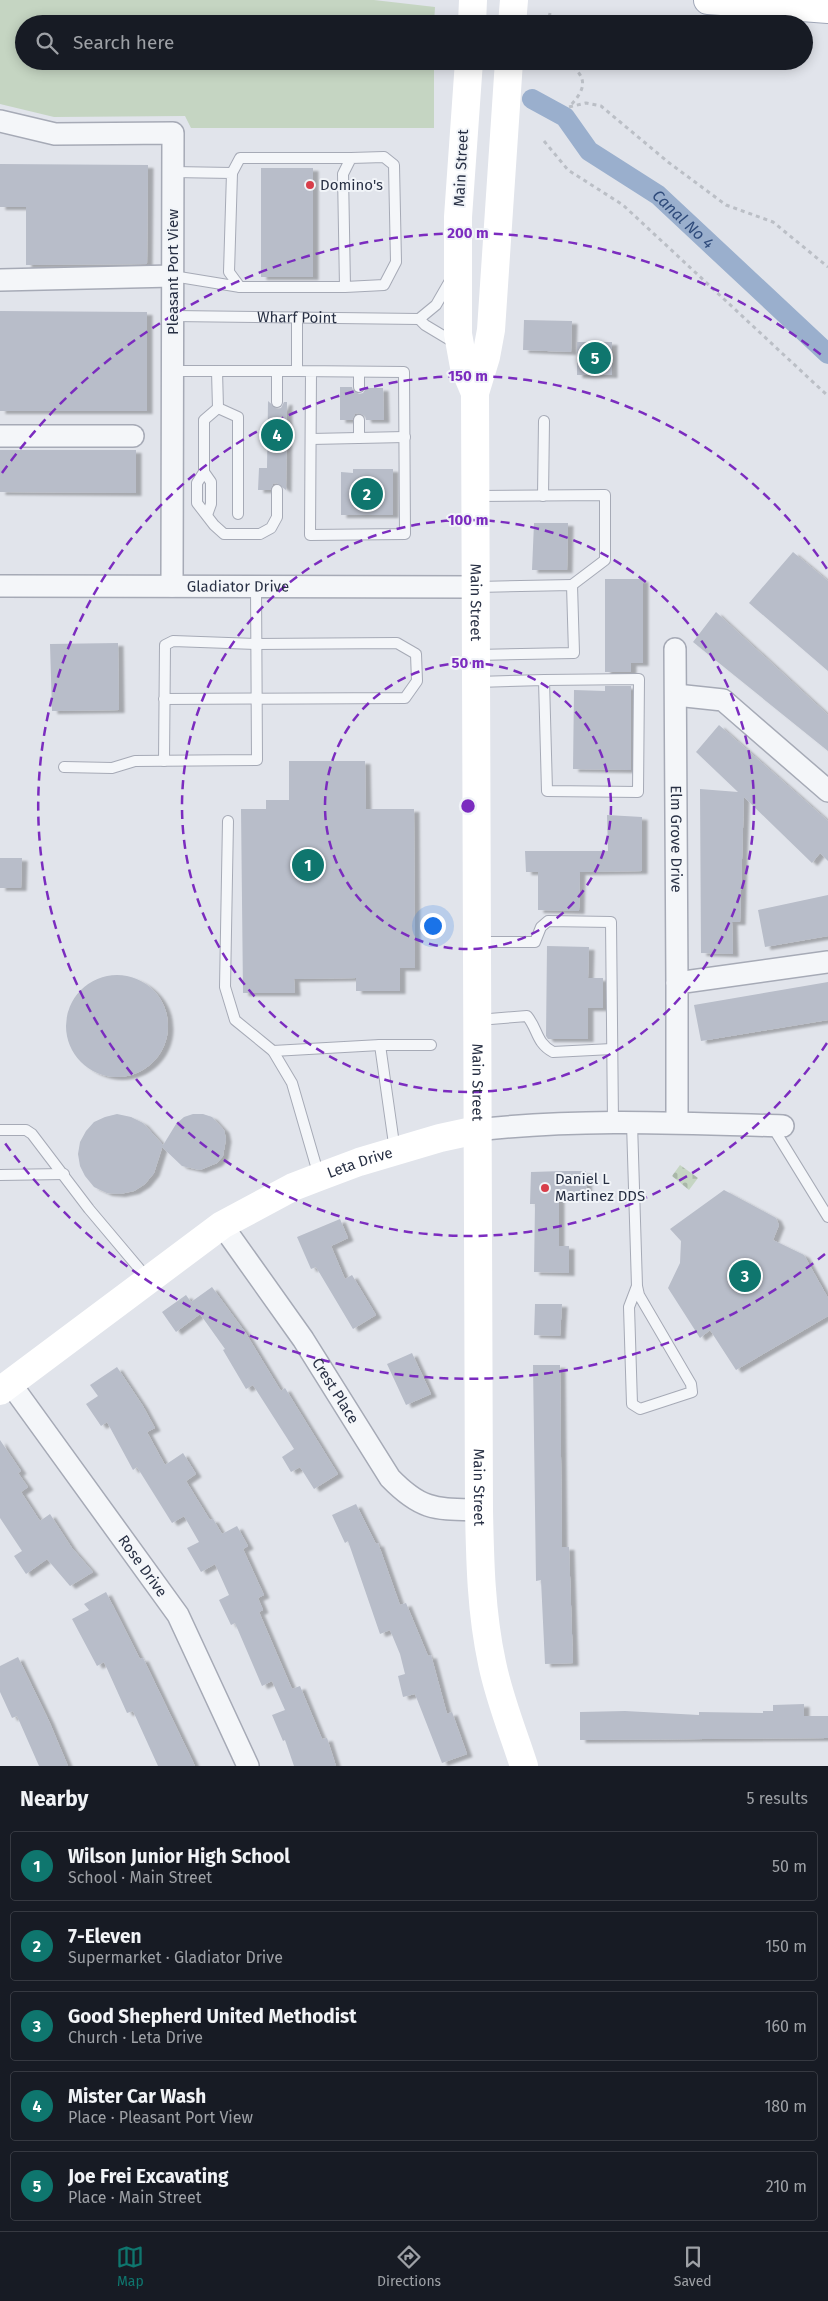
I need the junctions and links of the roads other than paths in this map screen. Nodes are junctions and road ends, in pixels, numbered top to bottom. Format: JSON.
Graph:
{"nodes":[{"id":1,"x":473,"y":0,"type":"edge"},
{"id":2,"x":514,"y":0,"type":"edge"},
{"id":3,"x":708,"y":0,"type":"edge"},
{"id":4,"x":828,"y":9,"type":"edge"},
{"id":5,"x":472,"y":15,"type":"edge"},
{"id":6,"x":513,"y":15,"type":"edge"},
{"id":7,"x":468,"y":70,"type":"edge"},
{"id":8,"x":508,"y":70,"type":"edge"},
{"id":9,"x":0,"y":121,"type":"edge"},
{"id":10,"x":351,"y":158,"type":"junction"},
{"id":11,"x":173,"y":172,"type":"junction"},
{"id":12,"x":232,"y":173,"type":"junction"},
{"id":13,"x":458,"y":268,"type":"junction"},
{"id":14,"x":173,"y":276,"type":"junction"},
{"id":15,"x":0,"y":280,"type":"edge"},
{"id":16,"x":240,"y":287,"type":"junction"},
{"id":17,"x":345,"y":287,"type":"junction"},
{"id":18,"x":173,"y":316,"type":"junction"},
{"id":19,"x":297,"y":317,"type":"junction"},
{"id":20,"x":419,"y":319,"type":"junction"},
{"id":21,"x":460,"y":345,"type":"junction"},
{"id":22,"x":173,"y":371,"type":"junction"},
{"id":23,"x":217,"y":371,"type":"junction"},
{"id":24,"x":277,"y":371,"type":"junction"},
{"id":25,"x":297,"y":371,"type":"junction"},
{"id":26,"x":311,"y":372,"type":"junction"},
{"id":27,"x":359,"y":372,"type":"junction"},
{"id":28,"x":359,"y":388,"type":"dead end"},
{"id":29,"x":475,"y":392,"type":"junction"},
{"id":30,"x":277,"y":402,"type":"dead end"},
{"id":31,"x":218,"y":408,"type":"junction"},
{"id":32,"x":359,"y":420,"type":"dead end"},
{"id":33,"x":544,"y":421,"type":"dead end"},
{"id":34,"x":0,"y":436,"type":"edge"},
{"id":35,"x":133,"y":436,"type":"dead end"},
{"id":36,"x":405,"y":437,"type":"junction"},
{"id":37,"x":359,"y":438,"type":"junction"},
{"id":38,"x":311,"y":439,"type":"junction"},
{"id":39,"x":277,"y":490,"type":"dead end"},
{"id":40,"x":475,"y":496,"type":"junction"},
{"id":41,"x":543,"y":496,"type":"junction"},
{"id":42,"x":238,"y":514,"type":"dead end"},
{"id":43,"x":572,"y":584,"type":"junction"},
{"id":44,"x":0,"y":586,"type":"edge"},
{"id":45,"x":172,"y":586,"type":"junction"},
{"id":46,"x":256,"y":586,"type":"junction"},
{"id":47,"x":475,"y":587,"type":"junction"},
{"id":48,"x":256,"y":644,"type":"junction"},
{"id":49,"x":675,"y":649,"type":"dead end"},
{"id":50,"x":476,"y":655,"type":"junction"},
{"id":51,"x":544,"y":680,"type":"junction"},
{"id":52,"x":476,"y":682,"type":"junction"},
{"id":53,"x":676,"y":695,"type":"junction"},
{"id":54,"x":164,"y":699,"type":"junction"},
{"id":55,"x":257,"y":699,"type":"junction"},
{"id":56,"x":164,"y":761,"type":"junction"},
{"id":57,"x":64,"y":767,"type":"dead end"},
{"id":58,"x":828,"y":791,"type":"edge"},
{"id":59,"x":228,"y":821,"type":"dead end"},
{"id":60,"x":476,"y":942,"type":"junction"},
{"id":61,"x":828,"y":962,"type":"edge"},
{"id":62,"x":677,"y":983,"type":"junction"},
{"id":63,"x":477,"y":1020,"type":"junction"},
{"id":64,"x":380,"y":1045,"type":"junction"},
{"id":65,"x":431,"y":1045,"type":"dead end"},
{"id":66,"x":612,"y":1049,"type":"junction"},
{"id":67,"x":273,"y":1051,"type":"junction"},
{"id":68,"x":677,"y":1122,"type":"junction"},
{"id":69,"x":623,"y":1123,"type":"junction"},
{"id":70,"x":777,"y":1125,"type":"joint"},
{"id":71,"x":0,"y":1130,"type":"edge"},
{"id":72,"x":477,"y":1130,"type":"junction"},
{"id":73,"x":395,"y":1152,"type":"junction"},
{"id":74,"x":64,"y":1174,"type":"junction"},
{"id":75,"x":0,"y":1175,"type":"edge"},
{"id":76,"x":319,"y":1177,"type":"junction"},
{"id":77,"x":828,"y":1216,"type":"edge"},
{"id":78,"x":222,"y":1226,"type":"junction"},
{"id":79,"x":149,"y":1280,"type":"junction"},
{"id":80,"x":637,"y":1286,"type":"junction"},
{"id":81,"x":5,"y":1387,"type":"edge"},
{"id":82,"x":479,"y":1510,"type":"junction"},
{"id":83,"x":248,"y":1766,"type":"edge"},
{"id":84,"x":524,"y":1766,"type":"edge"}],
"edges":[{"from":1,"to":5,"type":"main road"},
{"from":2,"to":6,"type":"main road"},
{"from":3,"to":4,"type":"main road"},
{"from":7,"to":13,"type":"main road","name":"Main Street"},
{"from":8,"to":29,"type":"main road","name":"Main Street"},
{"from":9,"to":11,"type":"street","name":"Pleasant Port View"},
{"from":10,"to":12,"type":"lane"},
{"from":10,"to":17,"type":"lane"},
{"from":10,"to":17,"type":"lane"},
{"from":11,"to":12,"type":"lane"},
{"from":11,"to":14,"type":"street","name":"Pleasant Port View"},
{"from":12,"to":16,"type":"lane"},
{"from":13,"to":20,"type":"lane"},
{"from":13,"to":21,"type":"main road","name":"Main Street"},
{"from":14,"to":15,"type":"street"},
{"from":14,"to":16,"type":"lane"},
{"from":14,"to":18,"type":"street","name":"Pleasant Port View"},
{"from":16,"to":17,"type":"lane"},
{"from":18,"to":19,"type":"lane","name":"Wharf Point"},
{"from":18,"to":22,"type":"street","name":"Pleasant Port View"},
{"from":19,"to":20,"type":"lane","name":"Wharf Point"},
{"from":19,"to":25,"type":"lane"},
{"from":20,"to":21,"type":"lane"},
{"from":21,"to":29,"type":"main road","name":"Main Street"},
{"from":22,"to":23,"type":"lane"},
{"from":22,"to":45,"type":"street","name":"Pleasant Port View"},
{"from":23,"to":24,"type":"lane"},
{"from":23,"to":31,"type":"lane"},
{"from":24,"to":25,"type":"lane"},
{"from":24,"to":30,"type":"lane"},
{"from":25,"to":26,"type":"lane"},
{"from":26,"to":27,"type":"lane"},
{"from":26,"to":38,"type":"lane"},
{"from":27,"to":28,"type":"lane"},
{"from":27,"to":36,"type":"lane"},
{"from":29,"to":40,"type":"main road","name":"Main Street"},
{"from":31,"to":39,"type":"lane"},
{"from":31,"to":42,"type":"lane"},
{"from":32,"to":37,"type":"lane"},
{"from":33,"to":41,"type":"lane"},
{"from":34,"to":35,"type":"street"},
{"from":36,"to":37,"type":"lane"},
{"from":36,"to":38,"type":"lane"},
{"from":37,"to":38,"type":"lane"},
{"from":40,"to":41,"type":"lane"},
{"from":40,"to":47,"type":"main road","name":"Main Street"},
{"from":41,"to":43,"type":"lane"},
{"from":43,"to":47,"type":"lane"},
{"from":43,"to":50,"type":"lane"},
{"from":44,"to":45,"type":"street","name":"Gladiator Drive"},
{"from":45,"to":46,"type":"street","name":"Gladiator Drive"},
{"from":46,"to":47,"type":"street","name":"Gladiator Drive"},
{"from":46,"to":48,"type":"lane"},
{"from":47,"to":50,"type":"main road","name":"Main Street"},
{"from":48,"to":54,"type":"lane"},
{"from":48,"to":55,"type":"lane"},
{"from":48,"to":55,"type":"lane"},
{"from":49,"to":53,"type":"street","name":"Elm Grove Drive"},
{"from":50,"to":52,"type":"main road","name":"Main Street"},
{"from":51,"to":51,"type":"lane"},
{"from":51,"to":52,"type":"lane"},
{"from":52,"to":60,"type":"main road","name":"Main Street"},
{"from":53,"to":58,"type":"street"},
{"from":53,"to":62,"type":"street","name":"Elm Grove Drive"},
{"from":54,"to":55,"type":"lane"},
{"from":54,"to":56,"type":"lane"},
{"from":55,"to":56,"type":"lane"},
{"from":56,"to":57,"type":"lane"},
{"from":59,"to":67,"type":"lane"},
{"from":60,"to":63,"type":"main road","name":"Main Street"},
{"from":60,"to":66,"type":"lane"},
{"from":61,"to":62,"type":"street"},
{"from":62,"to":68,"type":"street","name":"Elm Grove Drive"},
{"from":63,"to":66,"type":"lane"},
{"from":63,"to":72,"type":"main road","name":"Main Street"},
{"from":64,"to":65,"type":"lane"},
{"from":64,"to":67,"type":"lane"},
{"from":64,"to":73,"type":"lane"},
{"from":66,"to":69,"type":"lane"},
{"from":67,"to":76,"type":"lane"},
{"from":68,"to":69,"type":"street","name":"Leta Drive"},
{"from":68,"to":70,"type":"street","name":"Leta Drive"},
{"from":69,"to":72,"type":"street","name":"Leta Drive"},
{"from":69,"to":80,"type":"lane"},
{"from":70,"to":77,"type":"lane"},
{"from":71,"to":74,"type":"lane"},
{"from":72,"to":73,"type":"main road","name":"Leta Drive"},
{"from":72,"to":82,"type":"main road","name":"Main Street"},
{"from":73,"to":76,"type":"main road","name":"Leta Drive"},
{"from":74,"to":75,"type":"lane"},
{"from":74,"to":79,"type":"lane"},
{"from":76,"to":78,"type":"main road","name":"Leta Drive"},
{"from":78,"to":79,"type":"main road","name":"Leta Drive"},
{"from":78,"to":82,"type":"street","name":"Crest Place"},
{"from":79,"to":81,"type":"main road","name":"Leta Drive"},
{"from":80,"to":80,"type":"lane"},
{"from":81,"to":83,"type":"street","name":"Rose Drive"},
{"from":82,"to":84,"type":"main road","name":"Main Street"}]}
